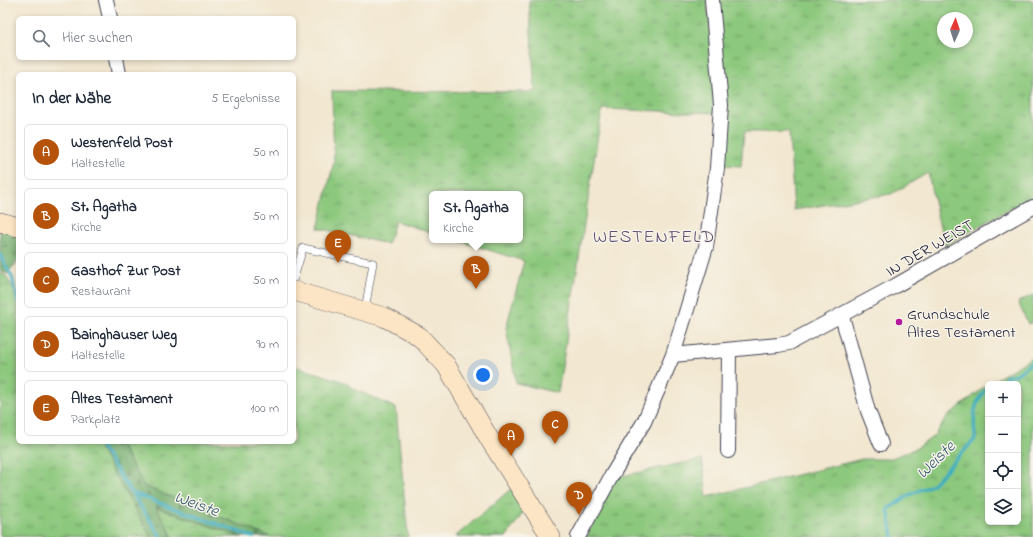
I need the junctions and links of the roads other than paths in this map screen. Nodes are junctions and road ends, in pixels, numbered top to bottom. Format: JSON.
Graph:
{"nodes":[{"id":1,"x":106,"y":0,"type":"edge"},
{"id":2,"x":712,"y":0,"type":"edge"},
{"id":3,"x":110,"y":16,"type":"edge"},
{"id":4,"x":116,"y":60,"type":"edge"},
{"id":5,"x":119,"y":72,"type":"edge"},
{"id":6,"x":1033,"y":207,"type":"edge"},
{"id":7,"x":0,"y":222,"type":"edge"},
{"id":8,"x":16,"y":226,"type":"edge"},
{"id":9,"x":296,"y":271,"type":"edge"},
{"id":10,"x":296,"y":292,"type":"edge"},
{"id":11,"x":365,"y":312,"type":"junction"},
{"id":12,"x":842,"y":316,"type":"junction"},
{"id":13,"x":729,"y":350,"type":"junction"},
{"id":14,"x":673,"y":355,"type":"junction"},
{"id":15,"x":881,"y":444,"type":"dead end"},
{"id":16,"x":728,"y":451,"type":"dead end"},
{"id":17,"x":551,"y":537,"type":"edge"},
{"id":18,"x":578,"y":537,"type":"edge"}],
"edges":[{"from":1,"to":3,"type":"street"},
{"from":2,"to":14,"type":"street"},
{"from":4,"to":5,"type":"street"},
{"from":6,"to":12,"type":"street","name":"IN DER WEIST"},
{"from":7,"to":8,"type":"main road"},
{"from":9,"to":11,"type":"lane"},
{"from":10,"to":11,"type":"main road"},
{"from":11,"to":17,"type":"main road"},
{"from":12,"to":13,"type":"street","name":"IN DER WEIST"},
{"from":12,"to":15,"type":"street"},
{"from":13,"to":14,"type":"street","name":"IN DER WEIST"},
{"from":13,"to":16,"type":"street"},
{"from":14,"to":18,"type":"street"}]}
